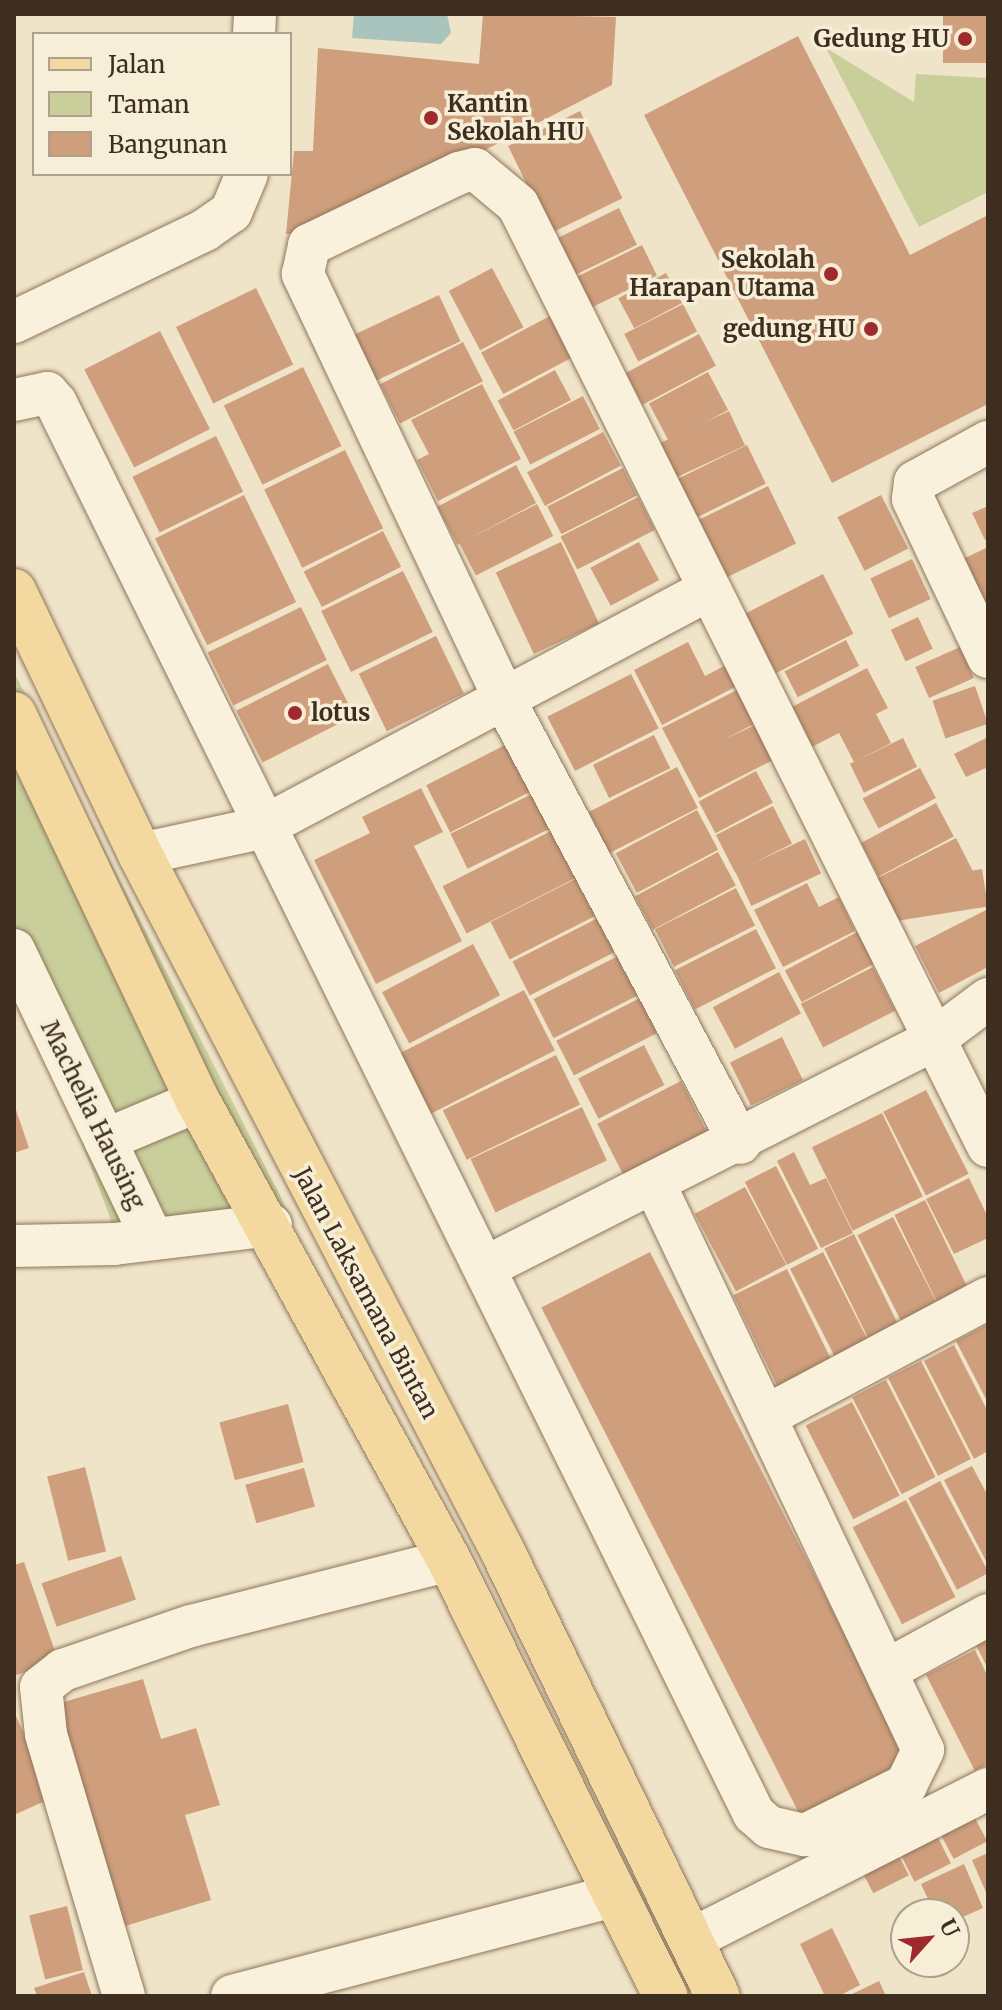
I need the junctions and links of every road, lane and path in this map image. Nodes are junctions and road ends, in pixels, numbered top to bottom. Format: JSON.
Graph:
{"nodes":[{"id":1,"x":246,"y":176,"type":"edge"},
{"id":2,"x":14,"y":322,"type":"edge"},
{"id":3,"x":14,"y":400,"type":"edge"},
{"id":4,"x":988,"y":442,"type":"edge"},
{"id":5,"x":708,"y":590,"type":"junction"},
{"id":6,"x":14,"y":591,"type":"edge"},
{"id":7,"x":988,"y":657,"type":"edge"},
{"id":8,"x":506,"y":702,"type":"junction"},
{"id":9,"x":14,"y":714,"type":"edge"},
{"id":10,"x":261,"y":828,"type":"junction"},
{"id":11,"x":140,"y":854,"type":"junction"},
{"id":12,"x":14,"y":950,"type":"edge"},
{"id":13,"x":988,"y":999,"type":"edge"},
{"id":14,"x":933,"y":1040,"type":"junction"},
{"id":15,"x":198,"y":1101,"type":"junction"},
{"id":16,"x":105,"y":1140,"type":"junction"},
{"id":17,"x":740,"y":1143,"type":"junction"},
{"id":18,"x":988,"y":1146,"type":"edge"},
{"id":19,"x":654,"y":1183,"type":"junction"},
{"id":20,"x":271,"y":1225,"type":"junction"},
{"id":21,"x":152,"y":1238,"type":"junction"},
{"id":22,"x":14,"y":1246,"type":"edge"},
{"id":23,"x":488,"y":1266,"type":"junction"},
{"id":24,"x":988,"y":1298,"type":"edge"},
{"id":25,"x":768,"y":1415,"type":"junction"},
{"id":26,"x":449,"y":1560,"type":"junction"},
{"id":27,"x":988,"y":1615,"type":"edge"},
{"id":28,"x":889,"y":1669,"type":"junction"},
{"id":29,"x":988,"y":1789,"type":"edge"},
{"id":30,"x":616,"y":1895,"type":"junction"},
{"id":31,"x":690,"y":1940,"type":"junction"},
{"id":32,"x":124,"y":1996,"type":"edge"},
{"id":33,"x":232,"y":1996,"type":"edge"},
{"id":34,"x":665,"y":1996,"type":"edge"},
{"id":35,"x":718,"y":1996,"type":"edge"}],
"edges":[{"from":1,"to":2,"type":"street"},
{"from":3,"to":10,"type":"street"},
{"from":4,"to":7,"type":"street"},
{"from":5,"to":8,"type":"street"},
{"from":5,"to":8,"type":"street"},
{"from":5,"to":14,"type":"street"},
{"from":6,"to":11,"type":"main road","name":"Jalan Laksamana Bintan"},
{"from":8,"to":10,"type":"street"},
{"from":8,"to":17,"type":"street"},
{"from":9,"to":15,"type":"main road"},
{"from":10,"to":11,"type":"street"},
{"from":10,"to":23,"type":"street"},
{"from":11,"to":31,"type":"main road","name":"Jalan Laksamana Bintan"},
{"from":12,"to":16,"type":"street","name":"Machelia Hausing"},
{"from":13,"to":14,"type":"street"},
{"from":14,"to":17,"type":"street"},
{"from":14,"to":18,"type":"street"},
{"from":15,"to":16,"type":"street"},
{"from":15,"to":20,"type":"main road"},
{"from":16,"to":21,"type":"street","name":"Machelia Hausing"},
{"from":17,"to":19,"type":"street"},
{"from":19,"to":23,"type":"street"},
{"from":19,"to":25,"type":"street"},
{"from":20,"to":21,"type":"street","name":"Machelia Hausing"},
{"from":20,"to":26,"type":"main road"},
{"from":21,"to":22,"type":"street","name":"Machelia Hausing"},
{"from":23,"to":28,"type":"street"},
{"from":24,"to":25,"type":"street"},
{"from":25,"to":28,"type":"street"},
{"from":26,"to":30,"type":"main road"},
{"from":26,"to":32,"type":"street"},
{"from":27,"to":28,"type":"street"},
{"from":29,"to":31,"type":"street"},
{"from":30,"to":33,"type":"street"},
{"from":30,"to":34,"type":"main road"},
{"from":31,"to":35,"type":"main road","name":"Jalan Laksamana Bintan"}]}
